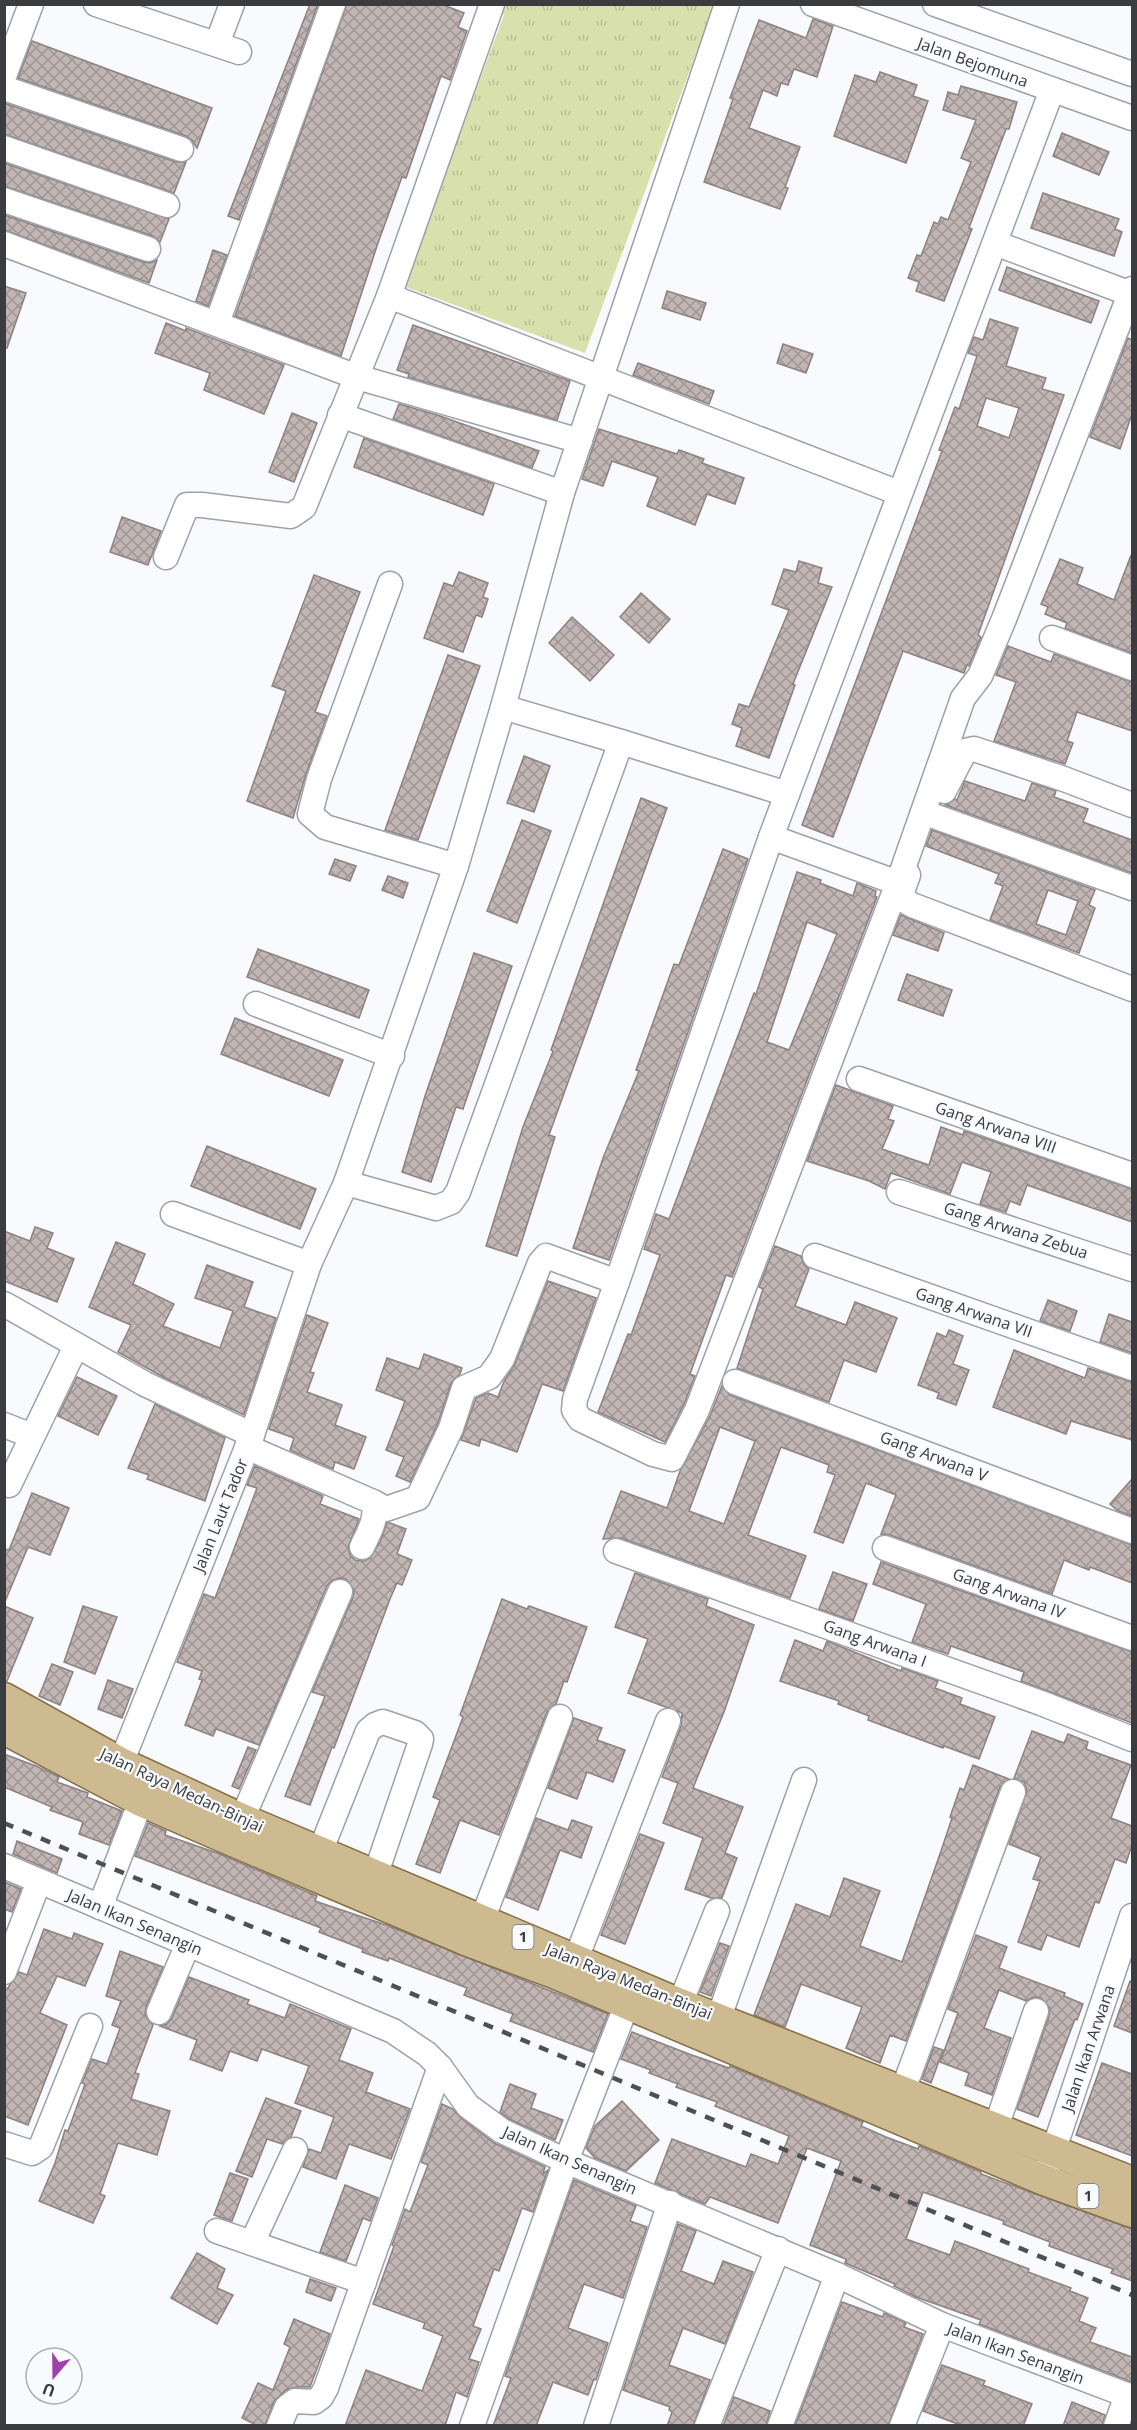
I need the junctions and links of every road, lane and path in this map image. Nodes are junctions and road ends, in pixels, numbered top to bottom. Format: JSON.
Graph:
{"nodes":[{"id":1,"x":31,"y":4,"type":"edge"},
{"id":2,"x":96,"y":4,"type":"edge"},
{"id":3,"x":232,"y":4,"type":"edge"},
{"id":4,"x":333,"y":4,"type":"edge"},
{"id":5,"x":492,"y":4,"type":"edge"},
{"id":6,"x":727,"y":4,"type":"edge"},
{"id":7,"x":813,"y":4,"type":"edge"},
{"id":8,"x":936,"y":4,"type":"edge"},
{"id":9,"x":1132,"y":74,"type":"edge"},
{"id":10,"x":4,"y":76,"type":"edge"},
{"id":11,"x":4,"y":88,"type":"edge"},
{"id":12,"x":1052,"y":90,"type":"junction"},
{"id":13,"x":1132,"y":118,"type":"edge"},
{"id":14,"x":4,"y":148,"type":"edge"},
{"id":15,"x":181,"y":149,"type":"dead end"},
{"id":16,"x":4,"y":200,"type":"edge"},
{"id":17,"x":167,"y":205,"type":"dead end"},
{"id":18,"x":995,"y":243,"type":"junction"},
{"id":19,"x":4,"y":244,"type":"edge"},
{"id":20,"x":148,"y":249,"type":"dead end"},
{"id":21,"x":1132,"y":292,"type":"edge"},
{"id":22,"x":389,"y":296,"type":"junction"},
{"id":23,"x":217,"y":323,"type":"junction"},
{"id":24,"x":357,"y":377,"type":"junction"},
{"id":25,"x":602,"y":378,"type":"junction"},
{"id":26,"x":340,"y":415,"type":"junction"},
{"id":27,"x":580,"y":441,"type":"junction"},
{"id":28,"x":562,"y":493,"type":"junction"},
{"id":29,"x":899,"y":494,"type":"junction"},
{"id":30,"x":166,"y":556,"type":"dead end"},
{"id":31,"x":390,"y":584,"type":"dead end"},
{"id":32,"x":1052,"y":638,"type":"dead end"},
{"id":33,"x":1132,"y":668,"type":"edge"},
{"id":34,"x":503,"y":707,"type":"junction"},
{"id":35,"x":621,"y":742,"type":"junction"},
{"id":36,"x":787,"y":794,"type":"junction"},
{"id":37,"x":1132,"y":805,"type":"edge"},
{"id":38,"x":931,"y":815,"type":"junction"},
{"id":39,"x":771,"y":837,"type":"junction"},
{"id":40,"x":456,"y":866,"type":"junction"},
{"id":41,"x":898,"y":883,"type":"junction"},
{"id":42,"x":1132,"y":888,"type":"edge"},
{"id":43,"x":1132,"y":989,"type":"edge"},
{"id":44,"x":256,"y":1004,"type":"dead end"},
{"id":45,"x":392,"y":1056,"type":"junction"},
{"id":46,"x":859,"y":1079,"type":"dead end"},
{"id":47,"x":1132,"y":1175,"type":"edge"},
{"id":48,"x":346,"y":1183,"type":"junction"},
{"id":49,"x":899,"y":1192,"type":"dead end"},
{"id":50,"x":174,"y":1214,"type":"dead end"},
{"id":51,"x":815,"y":1256,"type":"dead end"},
{"id":52,"x":309,"y":1264,"type":"junction"},
{"id":53,"x":1132,"y":1269,"type":"edge"},
{"id":54,"x":617,"y":1282,"type":"junction"},
{"id":55,"x":4,"y":1304,"type":"edge"},
{"id":56,"x":76,"y":1346,"type":"junction"},
{"id":57,"x":1132,"y":1368,"type":"edge"},
{"id":58,"x":735,"y":1382,"type":"dead end"},
{"id":59,"x":4,"y":1425,"type":"edge"},
{"id":60,"x":32,"y":1436,"type":"junction"},
{"id":61,"x":249,"y":1441,"type":"junction"},
{"id":62,"x":9,"y":1485,"type":"dead end"},
{"id":63,"x":373,"y":1502,"type":"junction"},
{"id":64,"x":1132,"y":1531,"type":"edge"},
{"id":65,"x":362,"y":1547,"type":"dead end"},
{"id":66,"x":885,"y":1548,"type":"dead end"},
{"id":67,"x":616,"y":1551,"type":"dead end"},
{"id":68,"x":340,"y":1592,"type":"dead end"},
{"id":69,"x":1132,"y":1638,"type":"edge"},
{"id":70,"x":4,"y":1698,"type":"edge"},
{"id":71,"x":560,"y":1717,"type":"dead end"},
{"id":72,"x":668,"y":1721,"type":"dead end"},
{"id":73,"x":4,"y":1729,"type":"edge"},
{"id":74,"x":1132,"y":1739,"type":"edge"},
{"id":75,"x":121,"y":1763,"type":"junction"},
{"id":76,"x":804,"y":1780,"type":"dead end"},
{"id":77,"x":1013,"y":1792,"type":"dead end"},
{"id":78,"x":141,"y":1801,"type":"junction"},
{"id":79,"x":242,"y":1819,"type":"junction"},
{"id":80,"x":320,"y":1852,"type":"junction"},
{"id":81,"x":4,"y":1866,"type":"edge"},
{"id":82,"x":375,"y":1876,"type":"junction"},
{"id":83,"x":39,"y":1881,"type":"junction"},
{"id":84,"x":100,"y":1906,"type":"junction"},
{"id":85,"x":717,"y":1911,"type":"dead end"},
{"id":86,"x":482,"y":1920,"type":"junction"},
{"id":87,"x":1132,"y":1922,"type":"edge"},
{"id":88,"x":188,"y":1944,"type":"junction"},
{"id":89,"x":563,"y":1961,"type":"junction"},
{"id":90,"x":4,"y":1972,"type":"edge"},
{"id":91,"x":627,"y":2004,"type":"junction"},
{"id":92,"x":680,"y":2004,"type":"junction"},
{"id":93,"x":1036,"y":2011,"type":"dead end"},
{"id":94,"x":159,"y":2012,"type":"dead end"},
{"id":95,"x":719,"y":2018,"type":"junction"},
{"id":96,"x":90,"y":2026,"type":"dead end"},
{"id":97,"x":440,"y":2067,"type":"junction"},
{"id":98,"x":903,"y":2090,"type":"junction"},
{"id":99,"x":996,"y":2127,"type":"junction"},
{"id":100,"x":4,"y":2144,"type":"edge"},
{"id":101,"x":295,"y":2150,"type":"dead end"},
{"id":102,"x":1053,"y":2151,"type":"junction"},
{"id":103,"x":566,"y":2161,"type":"junction"},
{"id":104,"x":1044,"y":2180,"type":"junction"},
{"id":105,"x":1132,"y":2182,"type":"edge"},
{"id":106,"x":670,"y":2204,"type":"junction"},
{"id":107,"x":1132,"y":2211,"type":"edge"},
{"id":108,"x":217,"y":2231,"type":"dead end"},
{"id":109,"x":252,"y":2243,"type":"junction"},
{"id":110,"x":778,"y":2249,"type":"junction"},
{"id":111,"x":837,"y":2275,"type":"junction"},
{"id":112,"x":364,"y":2282,"type":"junction"},
{"id":113,"x":942,"y":2325,"type":"junction"},
{"id":114,"x":1130,"y":2396,"type":"edge"},
{"id":115,"x":279,"y":2426,"type":"edge"},
{"id":116,"x":472,"y":2426,"type":"edge"},
{"id":117,"x":596,"y":2426,"type":"edge"},
{"id":118,"x":707,"y":2426,"type":"edge"},
{"id":119,"x":780,"y":2426,"type":"edge"},
{"id":120,"x":902,"y":2426,"type":"edge"},
{"id":121,"x":1116,"y":2426,"type":"edge"}],
"edges":[{"from":1,"to":10,"type":"street"},
{"from":2,"to":3,"type":"street"},
{"from":4,"to":23,"type":"street"},
{"from":5,"to":22,"type":"street"},
{"from":6,"to":25,"type":"street","name":"Jalan Laut Tador"},
{"from":7,"to":12,"type":"street","name":"Jalan Bejomuna"},
{"from":8,"to":9,"type":"street"},
{"from":11,"to":15,"type":"street"},
{"from":12,"to":13,"type":"street","name":"Jalan Bejomuna"},
{"from":12,"to":18,"type":"street"},
{"from":14,"to":17,"type":"street"},
{"from":16,"to":20,"type":"street"},
{"from":18,"to":21,"type":"street"},
{"from":18,"to":29,"type":"street"},
{"from":19,"to":23,"type":"street"},
{"from":21,"to":41,"type":"street"},
{"from":22,"to":24,"type":"street"},
{"from":22,"to":25,"type":"street"},
{"from":23,"to":24,"type":"street"},
{"from":24,"to":26,"type":"street"},
{"from":24,"to":27,"type":"street"},
{"from":25,"to":27,"type":"street","name":"Jalan Laut Tador"},
{"from":25,"to":29,"type":"street"},
{"from":26,"to":28,"type":"street"},
{"from":26,"to":30,"type":"street"},
{"from":27,"to":28,"type":"street","name":"Jalan Laut Tador"},
{"from":28,"to":34,"type":"street","name":"Jalan Laut Tador"},
{"from":29,"to":36,"type":"street"},
{"from":31,"to":40,"type":"street"},
{"from":32,"to":33,"type":"street"},
{"from":34,"to":35,"type":"street"},
{"from":34,"to":40,"type":"street","name":"Jalan Laut Tador"},
{"from":35,"to":36,"type":"street"},
{"from":35,"to":48,"type":"street"},
{"from":36,"to":39,"type":"street"},
{"from":37,"to":38,"type":"street"},
{"from":38,"to":42,"type":"street"},
{"from":38,"to":43,"type":"street"},
{"from":39,"to":41,"type":"street"},
{"from":39,"to":54,"type":"street"},
{"from":40,"to":45,"type":"street","name":"Jalan Laut Tador"},
{"from":41,"to":54,"type":"street"},
{"from":44,"to":45,"type":"street"},
{"from":45,"to":48,"type":"street","name":"Jalan Laut Tador"},
{"from":46,"to":47,"type":"street","name":"Gang Arwana VIII"},
{"from":48,"to":52,"type":"street","name":"Jalan Laut Tador"},
{"from":49,"to":53,"type":"street","name":"Gang Arwana Zebua"},
{"from":50,"to":52,"type":"street"},
{"from":51,"to":57,"type":"street","name":"Gang Arwana VII"},
{"from":52,"to":61,"type":"street","name":"Jalan Laut Tador"},
{"from":54,"to":63,"type":"street"},
{"from":55,"to":56,"type":"street"},
{"from":56,"to":60,"type":"street"},
{"from":56,"to":61,"type":"street"},
{"from":58,"to":64,"type":"street","name":"Gang Arwana V"},
{"from":59,"to":60,"type":"street"},
{"from":60,"to":62,"type":"street"},
{"from":61,"to":63,"type":"street"},
{"from":61,"to":75,"type":"street","name":"Jalan Laut Tador"},
{"from":63,"to":65,"type":"street"},
{"from":66,"to":69,"type":"street","name":"Gang Arwana IV"},
{"from":67,"to":74,"type":"street","name":"Gang Arwana I"},
{"from":68,"to":79,"type":"street"},
{"from":70,"to":75,"type":"main road","name":"Jalan Raya Medan-Binjai","number":"1"},
{"from":71,"to":86,"type":"street"},
{"from":72,"to":89,"type":"street"},
{"from":73,"to":78,"type":"main road","name":"Jalan Raya Medan-Binjai","number":"1"},
{"from":75,"to":79,"type":"main road","name":"Jalan Raya Medan-Binjai","number":"1"},
{"from":76,"to":95,"type":"street"},
{"from":77,"to":98,"type":"street"},
{"from":78,"to":84,"type":"street"},
{"from":78,"to":89,"type":"main road","name":"Jalan Raya Medan-Binjai","number":"1"},
{"from":79,"to":80,"type":"main road","name":"Jalan Raya Medan-Binjai","number":"1"},
{"from":80,"to":82,"type":"main road","name":"Jalan Raya Medan-Binjai","number":"1"},
{"from":80,"to":82,"type":"street"},
{"from":81,"to":83,"type":"street","name":"Jalan Ikan Senangin"},
{"from":82,"to":86,"type":"main road","name":"Jalan Raya Medan-Binjai","number":"1"},
{"from":83,"to":84,"type":"street","name":"Jalan Ikan Senangin"},
{"from":83,"to":90,"type":"street"},
{"from":84,"to":88,"type":"street","name":"Jalan Ikan Senangin"},
{"from":85,"to":92,"type":"street"},
{"from":86,"to":89,"type":"main road","name":"Jalan Raya Medan-Binjai","number":"1"},
{"from":87,"to":102,"type":"street","name":"Jalan Ikan Arwana"},
{"from":88,"to":94,"type":"street"},
{"from":88,"to":97,"type":"street","name":"Jalan Ikan Senangin"},
{"from":89,"to":91,"type":"main road","name":"Jalan Raya Medan-Binjai","number":"1"},
{"from":89,"to":92,"type":"main road","name":"Jalan Raya Medan-Binjai","number":"1"},
{"from":91,"to":103,"type":"street"},
{"from":91,"to":104,"type":"main road","name":"Jalan Raya Medan-Binjai","number":"1"},
{"from":92,"to":95,"type":"main road","name":"Jalan Raya Medan-Binjai","number":"1"},
{"from":93,"to":99,"type":"street"},
{"from":95,"to":98,"type":"main road","name":"Jalan Raya Medan-Binjai","number":"1"},
{"from":96,"to":100,"type":"street"},
{"from":97,"to":103,"type":"street","name":"Jalan Ikan Senangin"},
{"from":97,"to":112,"type":"street"},
{"from":98,"to":99,"type":"main road","name":"Jalan Raya Medan-Binjai","number":"1"},
{"from":99,"to":102,"type":"main road","name":"Jalan Raya Medan-Binjai","number":"1"},
{"from":101,"to":109,"type":"street"},
{"from":102,"to":104,"type":"street","name":"Jalan Ikan Arwana"},
{"from":102,"to":105,"type":"main road","name":"Jalan Raya Medan-Binjai","number":"1"},
{"from":103,"to":106,"type":"street","name":"Jalan Ikan Senangin"},
{"from":103,"to":116,"type":"street"},
{"from":104,"to":107,"type":"main road","name":"Jalan Raya Medan-Binjai","number":"1"},
{"from":106,"to":110,"type":"street","name":"Jalan Ikan Senangin"},
{"from":106,"to":117,"type":"street"},
{"from":108,"to":109,"type":"street"},
{"from":109,"to":112,"type":"street"},
{"from":110,"to":111,"type":"street","name":"Jalan Ikan Senangin"},
{"from":110,"to":118,"type":"street"},
{"from":111,"to":113,"type":"street","name":"Jalan Ikan Senangin"},
{"from":111,"to":119,"type":"street"},
{"from":112,"to":115,"type":"street"},
{"from":113,"to":114,"type":"street","name":"Jalan Ikan Senangin"},
{"from":113,"to":120,"type":"street"},
{"from":114,"to":121,"type":"street"}]}
